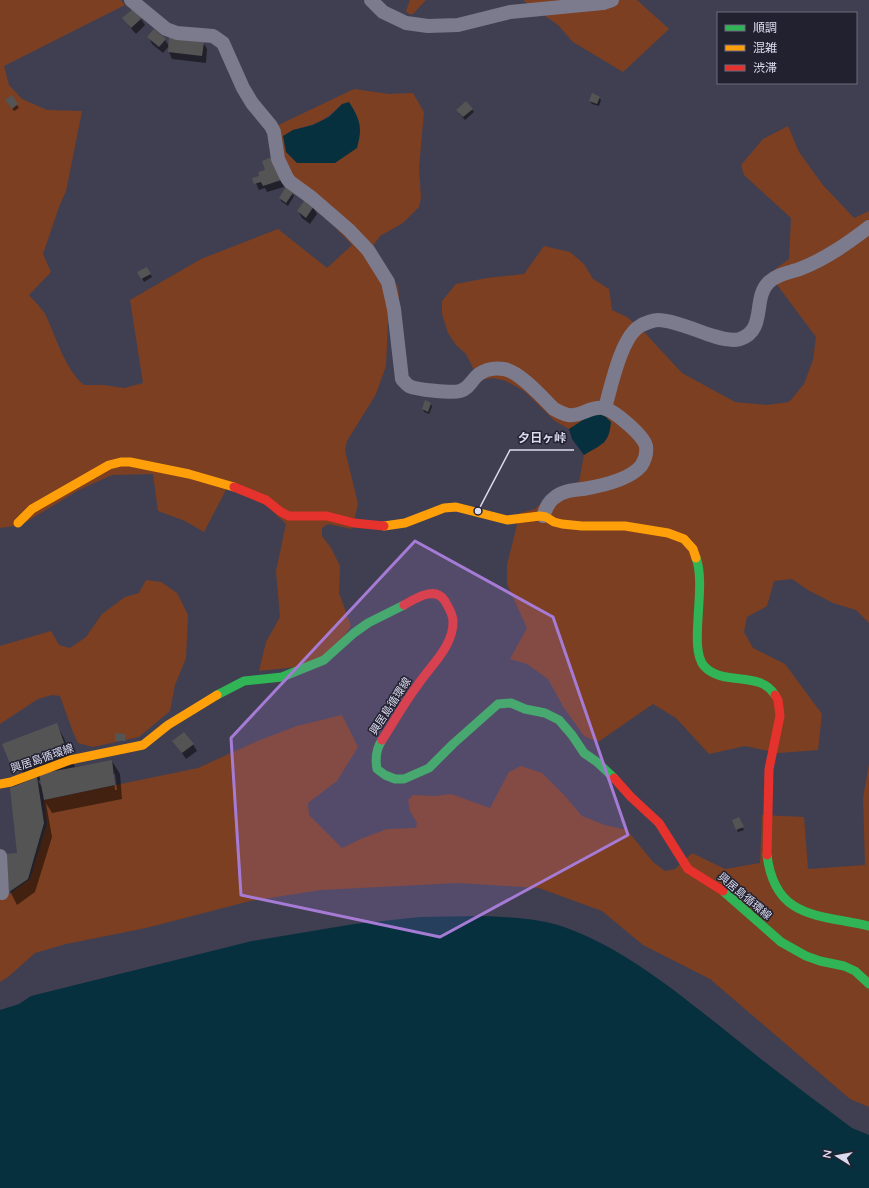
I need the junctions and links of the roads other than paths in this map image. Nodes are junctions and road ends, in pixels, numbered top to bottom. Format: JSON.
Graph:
{"nodes":[{"id":1,"x":131,"y":0,"type":"edge"},
{"id":2,"x":371,"y":0,"type":"edge"},
{"id":3,"x":612,"y":0,"type":"edge"},
{"id":4,"x":869,"y":227,"type":"edge"},
{"id":5,"x":605,"y":408,"type":"junction"},
{"id":6,"x":543,"y":516,"type":"junction"},
{"id":7,"x":18,"y":523,"type":"dead end"},
{"id":8,"x":0,"y":784,"type":"edge"},
{"id":9,"x":0,"y":856,"type":"edge"},
{"id":10,"x":2,"y":893,"type":"dead end"},
{"id":11,"x":869,"y":926,"type":"edge"},
{"id":12,"x":869,"y":984,"type":"edge"}],
"edges":[{"from":1,"to":5,"type":"street"},
{"from":2,"to":3,"type":"street"},
{"from":4,"to":5,"type":"street"},
{"from":5,"to":6,"type":"street"},
{"from":6,"to":7,"type":"main road"},
{"from":6,"to":11,"type":"main road"},
{"from":8,"to":12,"type":"main road","name":"興居島循環線"},
{"from":9,"to":10,"type":"street"}]}
